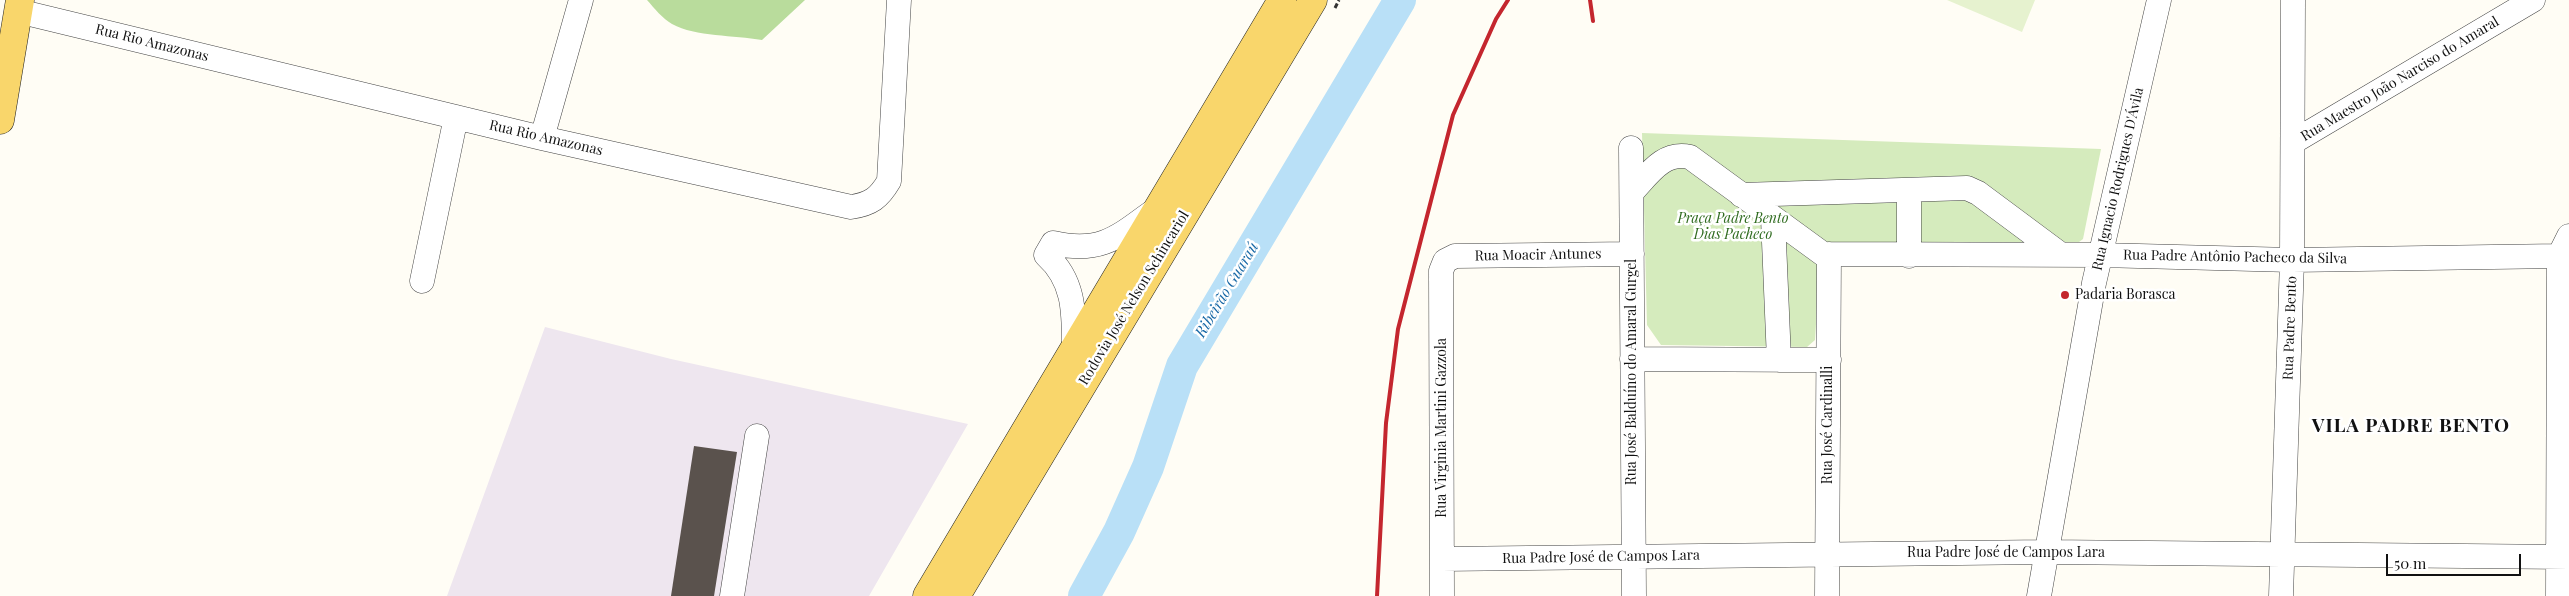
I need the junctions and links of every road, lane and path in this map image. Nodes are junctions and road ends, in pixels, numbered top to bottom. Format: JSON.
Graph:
{"nodes":[{"id":1,"x":581,"y":0,"type":"edge"},
{"id":2,"x":899,"y":0,"type":"edge"},
{"id":3,"x":1282,"y":0,"type":"edge"},
{"id":4,"x":1313,"y":0,"type":"edge"},
{"id":5,"x":2158,"y":0,"type":"edge"},
{"id":6,"x":2293,"y":0,"type":"edge"},
{"id":7,"x":2533,"y":0,"type":"edge"},
{"id":8,"x":19,"y":5,"type":"edge"},
{"id":9,"x":456,"y":117,"type":"junction"},
{"id":10,"x":0,"y":120,"type":"edge"},
{"id":11,"x":542,"y":138,"type":"junction"},
{"id":12,"x":2293,"y":142,"type":"junction"},
{"id":13,"x":1631,"y":148,"type":"dead end"},
{"id":14,"x":1909,"y":190,"type":"junction"},
{"id":15,"x":1632,"y":192,"type":"junction"},
{"id":16,"x":1741,"y":195,"type":"junction"},
{"id":17,"x":1158,"y":208,"type":"junction"},
{"id":18,"x":1773,"y":218,"type":"junction"},
{"id":19,"x":2564,"y":246,"type":"edge"},
{"id":20,"x":1632,"y":254,"type":"junction"},
{"id":21,"x":1829,"y":254,"type":"junction"},
{"id":22,"x":2060,"y":254,"type":"junction"},
{"id":23,"x":2100,"y":254,"type":"junction"},
{"id":24,"x":1909,"y":256,"type":"junction"},
{"id":25,"x":2292,"y":260,"type":"junction"},
{"id":26,"x":1445,"y":261,"type":"joint"},
{"id":27,"x":422,"y":281,"type":"dead end"},
{"id":28,"x":1074,"y":349,"type":"junction"},
{"id":29,"x":1632,"y":359,"type":"junction"},
{"id":30,"x":1780,"y":360,"type":"junction"},
{"id":31,"x":1829,"y":360,"type":"junction"},
{"id":32,"x":757,"y":436,"type":"dead end"},
{"id":33,"x":2046,"y":552,"type":"junction"},
{"id":34,"x":2281,"y":554,"type":"junction"},
{"id":35,"x":1828,"y":555,"type":"junction"},
{"id":36,"x":1633,"y":557,"type":"junction"},
{"id":37,"x":2564,"y":557,"type":"edge"},
{"id":38,"x":1442,"y":559,"type":"junction"},
{"id":39,"x":732,"y":596,"type":"edge"},
{"id":40,"x":927,"y":596,"type":"edge"},
{"id":41,"x":956,"y":596,"type":"edge"},
{"id":42,"x":1442,"y":596,"type":"edge"},
{"id":43,"x":1634,"y":596,"type":"edge"},
{"id":44,"x":1827,"y":596,"type":"edge"},
{"id":45,"x":2039,"y":596,"type":"edge"},
{"id":46,"x":2281,"y":596,"type":"edge"},
{"id":47,"x":2558,"y":596,"type":"edge"}],
"edges":[{"from":1,"to":11,"type":"street"},
{"from":2,"to":11,"type":"street","name":"Rua Rio Amazonas"},
{"from":3,"to":17,"type":"main road","name":"Rodovia José Nelson Schincariol"},
{"from":4,"to":41,"type":"main road","name":"Rodovia José Nelson Schincariol"},
{"from":5,"to":23,"type":"street","name":"Rua Ignacio Rodrigues D'Ávila"},
{"from":6,"to":12,"type":"street","name":"Rua Padre Bento"},
{"from":7,"to":12,"type":"street","name":"Rua Maestro João Narciso do Amaral"},
{"from":8,"to":9,"type":"street","name":"Rua Rio Amazonas"},
{"from":8,"to":10,"type":"main road"},
{"from":9,"to":11,"type":"street","name":"Rua Rio Amazonas"},
{"from":9,"to":27,"type":"street"},
{"from":12,"to":25,"type":"street","name":"Rua Padre Bento"},
{"from":13,"to":15,"type":"street","name":"Rua José Balduíno do Amaral Gurgel"},
{"from":14,"to":16,"type":"street"},
{"from":14,"to":22,"type":"street"},
{"from":14,"to":24,"type":"street"},
{"from":15,"to":16,"type":"street"},
{"from":15,"to":20,"type":"street","name":"Rua José Balduíno do Amaral Gurgel"},
{"from":16,"to":18,"type":"street"},
{"from":17,"to":28,"type":"main road","name":"Rodovia José Nelson Schincariol"},
{"from":17,"to":28,"type":"street"},
{"from":18,"to":21,"type":"street"},
{"from":18,"to":30,"type":"street"},
{"from":19,"to":25,"type":"street","name":"Rua Padre Antônio Pacheco da Silva"},
{"from":19,"to":37,"type":"street"},
{"from":20,"to":26,"type":"street","name":"Rua Moacir Antunes"},
{"from":20,"to":29,"type":"street","name":"Rua José Balduíno do Amaral Gurgel"},
{"from":21,"to":24,"type":"street","name":"Rua Padre Antônio Pacheco da Silva"},
{"from":21,"to":31,"type":"street","name":"Rua José Cardinalli"},
{"from":22,"to":23,"type":"street","name":"Rua Padre Antônio Pacheco da Silva"},
{"from":22,"to":24,"type":"street","name":"Rua Padre Antônio Pacheco da Silva"},
{"from":23,"to":25,"type":"street","name":"Rua Padre Antônio Pacheco da Silva"},
{"from":23,"to":33,"type":"street","name":"Rua Ignacio Rodrigues D'Ávila"},
{"from":25,"to":34,"type":"street","name":"Rua Padre Bento"},
{"from":26,"to":38,"type":"street","name":"Rua Virginia Martini Gazzola"},
{"from":28,"to":40,"type":"main road","name":"Rodovia José Nelson Schincariol"},
{"from":29,"to":30,"type":"street"},
{"from":29,"to":36,"type":"street","name":"Rua José Balduíno do Amaral Gurgel"},
{"from":30,"to":31,"type":"street"},
{"from":31,"to":35,"type":"street","name":"Rua José Cardinalli"},
{"from":32,"to":39,"type":"street"},
{"from":33,"to":34,"type":"street","name":"Rua Padre José de Campos Lara"},
{"from":33,"to":35,"type":"street","name":"Rua Padre José de Campos Lara"},
{"from":33,"to":45,"type":"street","name":"Rua Ignacio Rodrigues D'Ávila"},
{"from":34,"to":37,"type":"street","name":"Rua Padre José de Campos Lara"},
{"from":34,"to":46,"type":"street","name":"Rua Padre Bento"},
{"from":35,"to":36,"type":"street","name":"Rua Padre José de Campos Lara"},
{"from":35,"to":44,"type":"street","name":"Rua José Cardinalli"},
{"from":36,"to":38,"type":"street","name":"Rua Padre José de Campos Lara"},
{"from":36,"to":43,"type":"street","name":"Rua José Balduíno do Amaral Gurgel"},
{"from":37,"to":47,"type":"street"},
{"from":38,"to":42,"type":"street","name":"Rua Virginia Martini Gazzola"}]}
